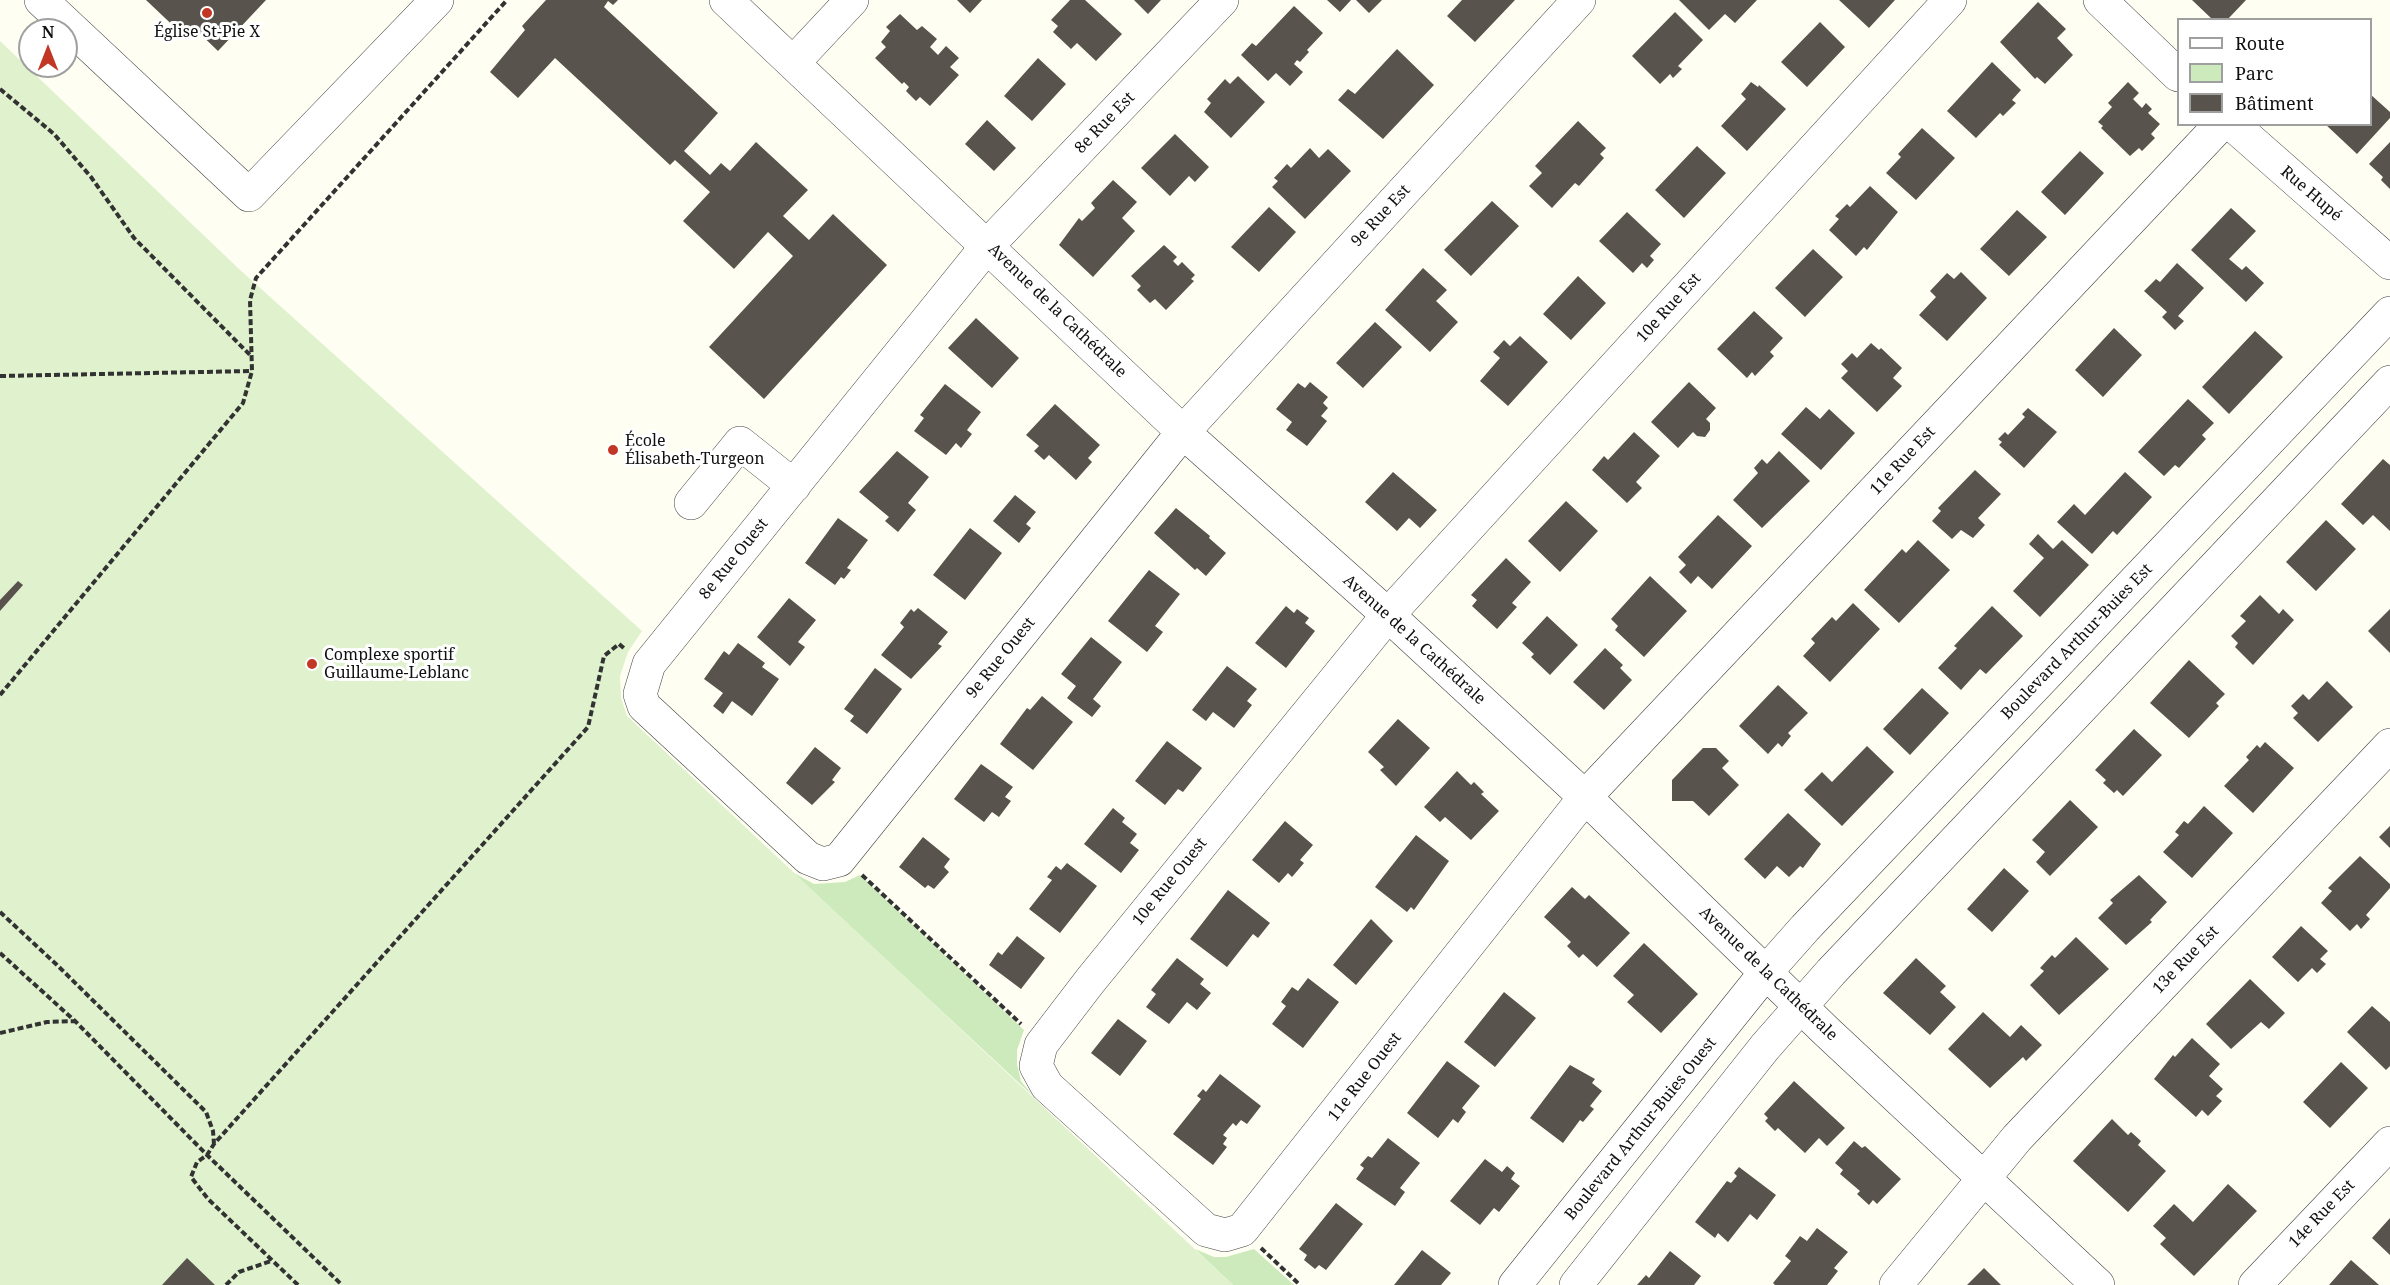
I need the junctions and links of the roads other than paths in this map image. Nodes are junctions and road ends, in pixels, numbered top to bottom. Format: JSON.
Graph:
{"nodes":[{"id":1,"x":41,"y":0,"type":"edge"},
{"id":2,"x":436,"y":0,"type":"edge"},
{"id":3,"x":726,"y":0,"type":"edge"},
{"id":4,"x":852,"y":0,"type":"edge"},
{"id":5,"x":1222,"y":0,"type":"edge"},
{"id":6,"x":1579,"y":0,"type":"edge"},
{"id":7,"x":1950,"y":0,"type":"edge"},
{"id":8,"x":2100,"y":0,"type":"edge"},
{"id":9,"x":793,"y":63,"type":"junction"},
{"id":10,"x":2177,"y":74,"type":"edge"},
{"id":11,"x":2219,"y":126,"type":"edge"},
{"id":12,"x":2234,"y":126,"type":"edge"},
{"id":13,"x":988,"y":245,"type":"junction"},
{"id":14,"x":2390,"y":263,"type":"edge"},
{"id":15,"x":2390,"y":313,"type":"edge"},
{"id":16,"x":2390,"y":382,"type":"edge"},
{"id":17,"x":1183,"y":432,"type":"junction"},
{"id":18,"x":794,"y":486,"type":"junction"},
{"id":19,"x":691,"y":503,"type":"dead end"},
{"id":20,"x":1388,"y":615,"type":"junction"},
{"id":21,"x":2390,"y":745,"type":"edge"},
{"id":22,"x":1586,"y":797,"type":"junction"},
{"id":23,"x":824,"y":859,"type":"joint"},
{"id":24,"x":1766,"y":972,"type":"junction"},
{"id":25,"x":1801,"y":1007,"type":"junction"},
{"id":26,"x":2390,"y":1143,"type":"edge"},
{"id":27,"x":1114,"y":1149,"type":"joint"},
{"id":28,"x":1983,"y":1176,"type":"junction"},
{"id":29,"x":1515,"y":1285,"type":"edge"},
{"id":30,"x":1576,"y":1285,"type":"edge"},
{"id":31,"x":1896,"y":1285,"type":"edge"},
{"id":32,"x":2098,"y":1285,"type":"edge"},
{"id":33,"x":2255,"y":1285,"type":"edge"}],
"edges":[{"from":1,"to":2,"type":"street"},
{"from":3,"to":9,"type":"street","name":"Avenue de la Cathédrale"},
{"from":4,"to":9,"type":"street"},
{"from":5,"to":13,"type":"street","name":"8e Rue Est"},
{"from":6,"to":17,"type":"street","name":"9e Rue Est"},
{"from":7,"to":20,"type":"street","name":"10e Rue Est"},
{"from":8,"to":10,"type":"street"},
{"from":9,"to":13,"type":"street","name":"Avenue de la Cathédrale"},
{"from":11,"to":22,"type":"street","name":"11e Rue Est"},
{"from":12,"to":14,"type":"street","name":"Rue Hupé"},
{"from":13,"to":17,"type":"street","name":"Avenue de la Cathédrale"},
{"from":13,"to":18,"type":"street","name":"8e Rue Ouest"},
{"from":15,"to":24,"type":"street","name":"Boulevard Arthur-Buies Est"},
{"from":16,"to":25,"type":"street"},
{"from":17,"to":20,"type":"street","name":"Avenue de la Cathédrale"},
{"from":17,"to":23,"type":"street","name":"9e Rue Ouest"},
{"from":18,"to":19,"type":"street"},
{"from":18,"to":23,"type":"street","name":"8e Rue Ouest"},
{"from":20,"to":22,"type":"street","name":"Avenue de la Cathédrale"},
{"from":20,"to":27,"type":"street","name":"10e Rue Ouest"},
{"from":21,"to":28,"type":"street","name":"13e Rue Est"},
{"from":22,"to":24,"type":"street","name":"Avenue de la Cathédrale"},
{"from":22,"to":27,"type":"street","name":"11e Rue Ouest"},
{"from":24,"to":25,"type":"street","name":"Avenue de la Cathédrale"},
{"from":24,"to":29,"type":"street","name":"Boulevard Arthur-Buies Ouest"},
{"from":25,"to":28,"type":"street","name":"Avenue de la Cathédrale"},
{"from":25,"to":30,"type":"street"},
{"from":26,"to":33,"type":"street","name":"14e Rue Est"},
{"from":28,"to":31,"type":"street","name":"13e Rue Est"},
{"from":28,"to":32,"type":"street","name":"Avenue de la Cathédrale"}]}
